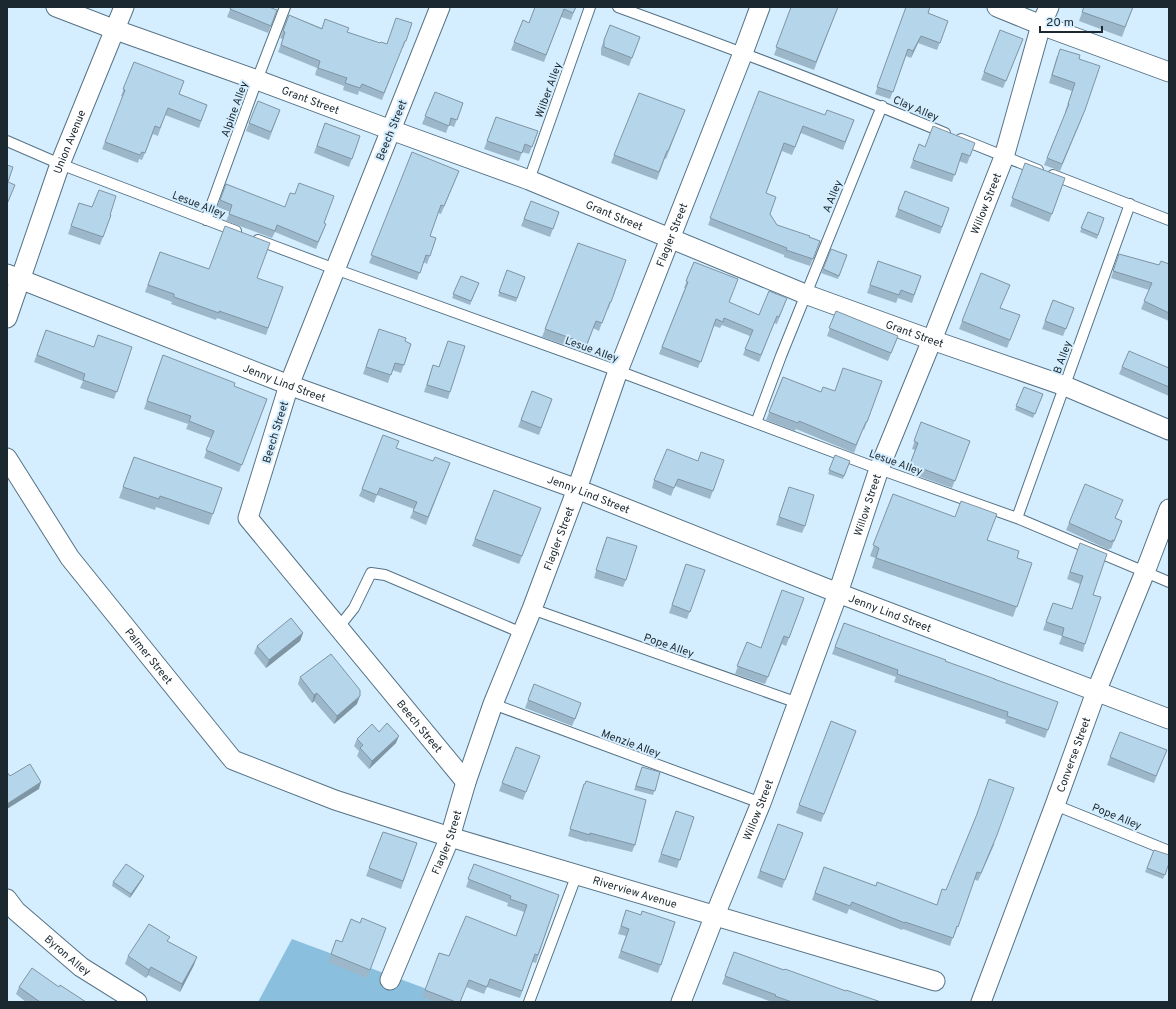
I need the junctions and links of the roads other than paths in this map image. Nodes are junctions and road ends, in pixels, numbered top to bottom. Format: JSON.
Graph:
{"nodes":[{"id":1,"x":56,"y":7,"type":"edge"},
{"id":2,"x":124,"y":7,"type":"edge"},
{"id":3,"x":285,"y":7,"type":"edge"},
{"id":4,"x":440,"y":7,"type":"edge"},
{"id":5,"x":590,"y":7,"type":"edge"},
{"id":6,"x":618,"y":7,"type":"edge"},
{"id":7,"x":760,"y":7,"type":"edge"},
{"id":8,"x":997,"y":7,"type":"edge"},
{"id":9,"x":1049,"y":7,"type":"edge"},
{"id":10,"x":1041,"y":25,"type":"junction"},
{"id":11,"x":116,"y":30,"type":"junction"},
{"id":12,"x":743,"y":53,"type":"junction"},
{"id":13,"x":1169,"y":72,"type":"edge"},
{"id":14,"x":257,"y":80,"type":"junction"},
{"id":15,"x":882,"y":106,"type":"junction"},
{"id":16,"x":391,"y":130,"type":"junction"},
{"id":17,"x":7,"y":141,"type":"edge"},
{"id":18,"x":1004,"y":157,"type":"junction"},
{"id":19,"x":60,"y":164,"type":"junction"},
{"id":20,"x":529,"y":180,"type":"junction"},
{"id":21,"x":1130,"y":204,"type":"junction"},
{"id":22,"x":206,"y":220,"type":"junction"},
{"id":23,"x":1169,"y":220,"type":"edge"},
{"id":24,"x":671,"y":239,"type":"junction"},
{"id":25,"x":335,"y":269,"type":"junction"},
{"id":26,"x":14,"y":277,"type":"edge"},
{"id":27,"x":805,"y":294,"type":"junction"},
{"id":28,"x":7,"y":318,"type":"edge"},
{"id":29,"x":932,"y":340,"type":"junction"},
{"id":30,"x":618,"y":371,"type":"junction"},
{"id":31,"x":290,"y":385,"type":"junction"},
{"id":32,"x":1065,"y":386,"type":"junction"},
{"id":33,"x":756,"y":423,"type":"junction"},
{"id":34,"x":1169,"y":430,"type":"edge"},
{"id":35,"x":7,"y":458,"type":"edge"},
{"id":36,"x":879,"y":469,"type":"junction"},
{"id":37,"x":577,"y":489,"type":"junction"},
{"id":38,"x":1169,"y":509,"type":"edge"},
{"id":39,"x":1017,"y":518,"type":"junction"},
{"id":40,"x":1145,"y":572,"type":"junction"},
{"id":41,"x":1169,"y":582,"type":"edge"},
{"id":42,"x":838,"y":593,"type":"junction"},
{"id":43,"x":532,"y":609,"type":"junction"},
{"id":44,"x":338,"y":628,"type":"junction"},
{"id":45,"x":522,"y":633,"type":"junction"},
{"id":46,"x":1096,"y":692,"type":"junction"},
{"id":47,"x":798,"y":703,"type":"junction"},
{"id":48,"x":493,"y":704,"type":"junction"},
{"id":49,"x":1169,"y":718,"type":"edge"},
{"id":50,"x":466,"y":782,"type":"junction"},
{"id":51,"x":335,"y":800,"type":"joint"},
{"id":52,"x":761,"y":804,"type":"junction"},
{"id":53,"x":1055,"y":804,"type":"junction"},
{"id":54,"x":450,"y":836,"type":"junction"},
{"id":55,"x":1169,"y":851,"type":"edge"},
{"id":56,"x":577,"y":874,"type":"junction"},
{"id":57,"x":7,"y":899,"type":"edge"},
{"id":58,"x":714,"y":915,"type":"junction"},
{"id":59,"x":390,"y":980,"type":"dead end"},
{"id":60,"x":935,"y":981,"type":"dead end"},
{"id":61,"x":987,"y":1000,"type":"edge"},
{"id":62,"x":137,"y":1002,"type":"edge"},
{"id":63,"x":529,"y":1002,"type":"edge"},
{"id":64,"x":681,"y":1002,"type":"edge"}],
"edges":[{"from":1,"to":11,"type":"street","name":"Grant Street"},
{"from":2,"to":11,"type":"street","name":"Union Avenue"},
{"from":3,"to":14,"type":"lane","name":"Alpine Alley"},
{"from":4,"to":16,"type":"street","name":"Beech Street"},
{"from":5,"to":20,"type":"lane","name":"Wilber Alley"},
{"from":6,"to":12,"type":"lane"},
{"from":7,"to":12,"type":"street","name":"Flagler Street"},
{"from":8,"to":10,"type":"street"},
{"from":9,"to":10,"type":"street","name":"Willow Street"},
{"from":10,"to":13,"type":"street"},
{"from":10,"to":18,"type":"street","name":"Willow Street"},
{"from":11,"to":14,"type":"street","name":"Grant Street"},
{"from":11,"to":19,"type":"street","name":"Union Avenue"},
{"from":12,"to":15,"type":"lane","name":"Clay Alley"},
{"from":12,"to":24,"type":"street","name":"Flagler Street"},
{"from":14,"to":16,"type":"street","name":"Grant Street"},
{"from":14,"to":22,"type":"lane","name":"Alpine Alley"},
{"from":15,"to":18,"type":"lane","name":"Clay Alley"},
{"from":15,"to":27,"type":"lane","name":"A Alley"},
{"from":16,"to":20,"type":"street","name":"Grant Street"},
{"from":16,"to":25,"type":"street","name":"Beech Street"},
{"from":17,"to":19,"type":"lane","name":"Lesue Alley"},
{"from":18,"to":21,"type":"lane","name":"Clay Alley"},
{"from":18,"to":29,"type":"street","name":"Willow Street"},
{"from":19,"to":22,"type":"lane","name":"Lesue Alley"},
{"from":19,"to":26,"type":"street","name":"Union Avenue"},
{"from":20,"to":24,"type":"street","name":"Grant Street"},
{"from":21,"to":23,"type":"lane","name":"Clay Alley"},
{"from":21,"to":32,"type":"lane","name":"B Alley"},
{"from":22,"to":25,"type":"lane","name":"Lesue Alley"},
{"from":24,"to":27,"type":"street","name":"Grant Street"},
{"from":24,"to":30,"type":"street","name":"Flagler Street"},
{"from":25,"to":30,"type":"lane","name":"Lesue Alley"},
{"from":25,"to":31,"type":"street","name":"Beech Street"},
{"from":26,"to":28,"type":"street"},
{"from":26,"to":31,"type":"street","name":"Jenny Lind Street"},
{"from":27,"to":29,"type":"street","name":"Grant Street"},
{"from":27,"to":33,"type":"lane","name":"A Alley"},
{"from":29,"to":32,"type":"street","name":"Grant Street"},
{"from":29,"to":36,"type":"street","name":"Willow Street"},
{"from":30,"to":33,"type":"lane","name":"Lesue Alley"},
{"from":30,"to":37,"type":"street","name":"Flagler Street"},
{"from":31,"to":37,"type":"street","name":"Jenny Lind Street"},
{"from":31,"to":44,"type":"street","name":"Beech Street"},
{"from":32,"to":34,"type":"street","name":"Grant Street"},
{"from":32,"to":39,"type":"lane","name":"B Alley"},
{"from":33,"to":36,"type":"lane","name":"Lesue Alley"},
{"from":35,"to":51,"type":"street","name":"Palmer Street"},
{"from":36,"to":39,"type":"lane","name":"Lesue Alley"},
{"from":36,"to":42,"type":"street","name":"Willow Street"},
{"from":37,"to":42,"type":"street","name":"Jenny Lind Street"},
{"from":37,"to":43,"type":"street","name":"Flagler Street"},
{"from":38,"to":40,"type":"street","name":"Converse Street"},
{"from":39,"to":40,"type":"lane","name":"Lesue Alley"},
{"from":40,"to":41,"type":"lane","name":"Lesue Alley"},
{"from":40,"to":46,"type":"street","name":"Converse Street"},
{"from":42,"to":46,"type":"street","name":"Jenny Lind Street"},
{"from":42,"to":47,"type":"street","name":"Willow Street"},
{"from":43,"to":45,"type":"street","name":"Flagler Street"},
{"from":43,"to":47,"type":"lane","name":"Pope Alley"},
{"from":44,"to":45,"type":"lane"},
{"from":44,"to":50,"type":"street","name":"Beech Street"},
{"from":45,"to":48,"type":"street","name":"Flagler Street"},
{"from":46,"to":49,"type":"street","name":"Jenny Lind Street"},
{"from":46,"to":53,"type":"street","name":"Converse Street"},
{"from":47,"to":52,"type":"street","name":"Willow Street"},
{"from":48,"to":50,"type":"street","name":"Flagler Street"},
{"from":48,"to":52,"type":"lane","name":"Menzie Alley"},
{"from":50,"to":54,"type":"street","name":"Flagler Street"},
{"from":51,"to":54,"type":"street","name":"Riverview Avenue"},
{"from":52,"to":58,"type":"street","name":"Willow Street"},
{"from":53,"to":55,"type":"lane","name":"Pope Alley"},
{"from":53,"to":61,"type":"street","name":"Converse Street"},
{"from":54,"to":56,"type":"street","name":"Riverview Avenue"},
{"from":54,"to":59,"type":"street","name":"Flagler Street"},
{"from":56,"to":58,"type":"street","name":"Riverview Avenue"},
{"from":56,"to":63,"type":"lane"},
{"from":57,"to":62,"type":"street","name":"Byron Alley"},
{"from":58,"to":60,"type":"street","name":"Riverview Avenue"},
{"from":58,"to":64,"type":"street","name":"Willow Street"}]}
